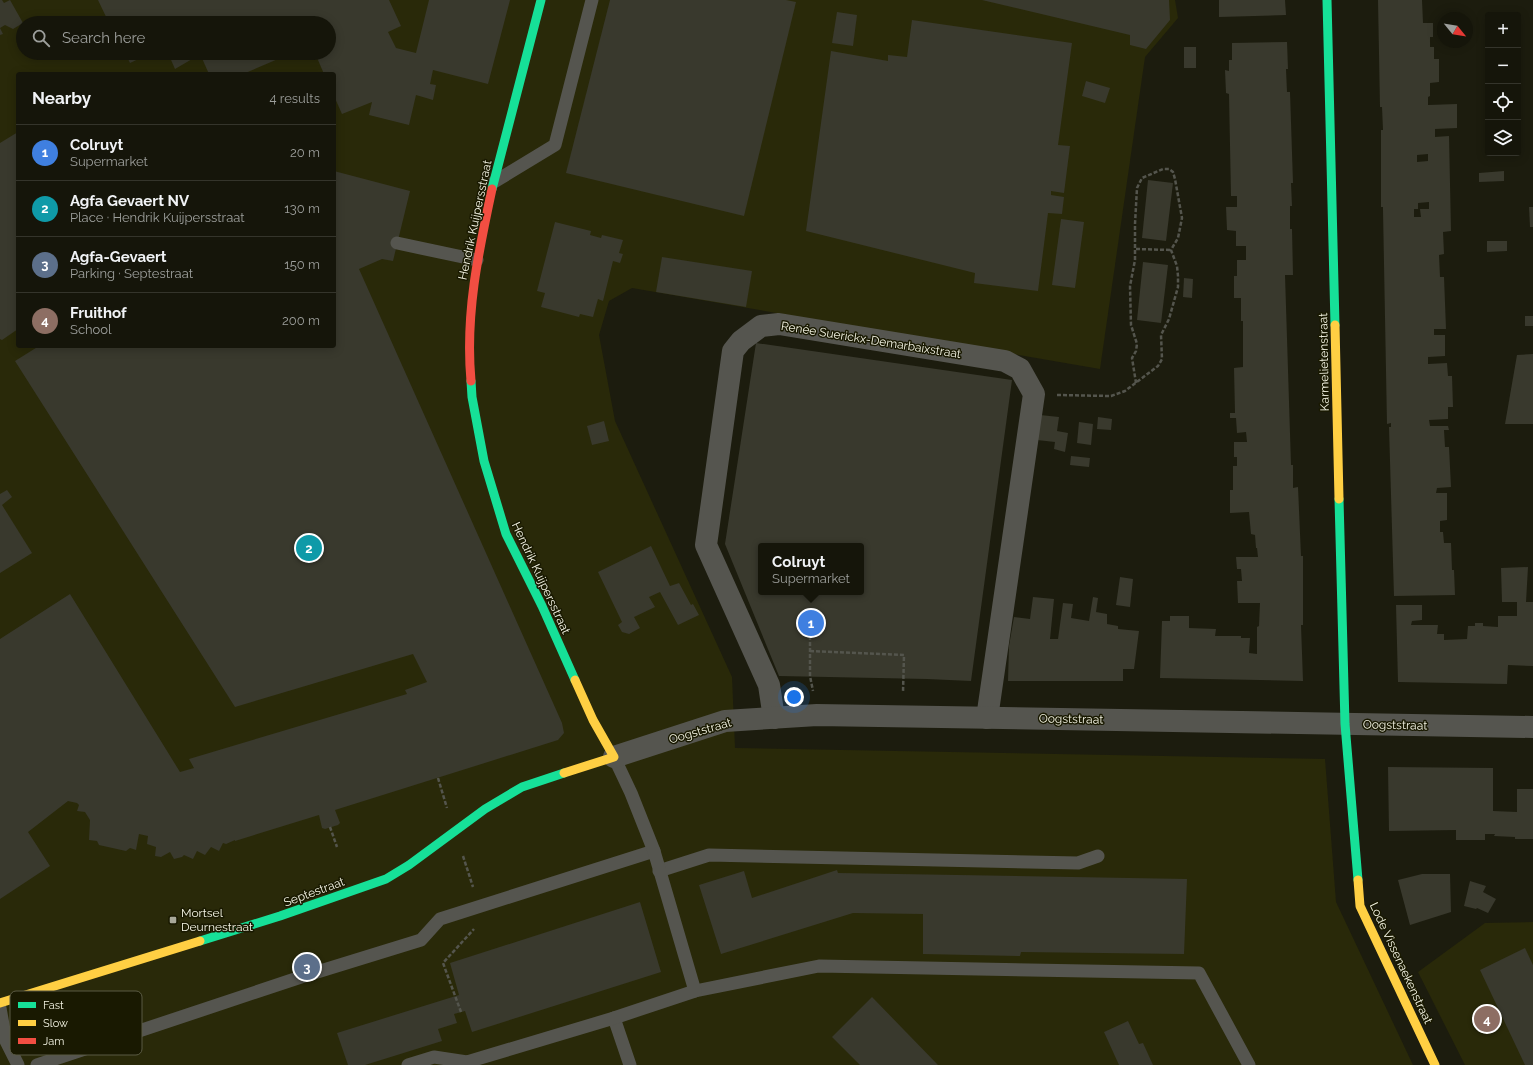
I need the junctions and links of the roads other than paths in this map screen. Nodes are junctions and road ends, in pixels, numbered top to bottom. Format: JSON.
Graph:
{"nodes":[{"id":1,"x":541,"y":0,"type":"edge"},
{"id":2,"x":592,"y":0,"type":"edge"},
{"id":3,"x":1327,"y":0,"type":"edge"},
{"id":4,"x":494,"y":182,"type":"junction"},
{"id":5,"x":397,"y":243,"type":"dead end"},
{"id":6,"x":477,"y":260,"type":"junction"},
{"id":7,"x":774,"y":718,"type":"junction"},
{"id":8,"x":987,"y":718,"type":"junction"},
{"id":9,"x":1345,"y":724,"type":"junction"},
{"id":10,"x":1533,"y":728,"type":"edge"},
{"id":11,"x":614,"y":756,"type":"junction"},
{"id":12,"x":654,"y":851,"type":"junction"},
{"id":13,"x":1098,"y":856,"type":"dead end"},
{"id":14,"x":659,"y":871,"type":"junction"},
{"id":15,"x":39,"y":991,"type":"edge"},
{"id":16,"x":695,"y":991,"type":"junction"},
{"id":17,"x":10,"y":1000,"type":"edge"},
{"id":18,"x":0,"y":1003,"type":"edge"},
{"id":19,"x":0,"y":1008,"type":"edge"},
{"id":20,"x":614,"y":1018,"type":"junction"},
{"id":21,"x":142,"y":1030,"type":"edge"},
{"id":22,"x":10,"y":1049,"type":"edge"},
{"id":23,"x":13,"y":1055,"type":"edge"},
{"id":24,"x":67,"y":1055,"type":"edge"},
{"id":25,"x":469,"y":1064,"type":"edge"},
{"id":26,"x":18,"y":1065,"type":"edge"},
{"id":27,"x":37,"y":1065,"type":"edge"},
{"id":28,"x":408,"y":1065,"type":"edge"},
{"id":29,"x":630,"y":1065,"type":"edge"},
{"id":30,"x":1249,"y":1065,"type":"edge"},
{"id":31,"x":1435,"y":1065,"type":"edge"}],
"edges":[{"from":1,"to":4,"type":"street","name":"Hendrik Kuijpersstraat"},
{"from":2,"to":4,"type":"lane"},
{"from":3,"to":9,"type":"street","name":"Karmelietenstraat"},
{"from":4,"to":6,"type":"street","name":"Hendrik Kuijpersstraat"},
{"from":5,"to":6,"type":"lane"},
{"from":6,"to":11,"type":"street","name":"Hendrik Kuijpersstraat"},
{"from":7,"to":8,"type":"street","name":"Oogststraat"},
{"from":7,"to":8,"type":"street","name":"Renée Suerickx-Demarbaixstraat"},
{"from":7,"to":11,"type":"street","name":"Oogststraat"},
{"from":8,"to":9,"type":"street","name":"Oogststraat"},
{"from":9,"to":10,"type":"street","name":"Oogststraat"},
{"from":9,"to":31,"type":"street","name":"Lode Vissenaekenstraat"},
{"from":11,"to":12,"type":"lane"},
{"from":11,"to":15,"type":"street","name":"Septestraat"},
{"from":12,"to":14,"type":"lane"},
{"from":12,"to":21,"type":"lane"},
{"from":13,"to":14,"type":"lane"},
{"from":14,"to":16,"type":"lane"},
{"from":16,"to":20,"type":"lane"},
{"from":16,"to":30,"type":"lane"},
{"from":17,"to":18,"type":"street","name":"Septestraat"},
{"from":19,"to":22,"type":"lane"},
{"from":20,"to":25,"type":"lane"},
{"from":20,"to":29,"type":"lane"},
{"from":23,"to":26,"type":"lane"},
{"from":24,"to":27,"type":"lane"},
{"from":25,"to":28,"type":"lane"}]}
